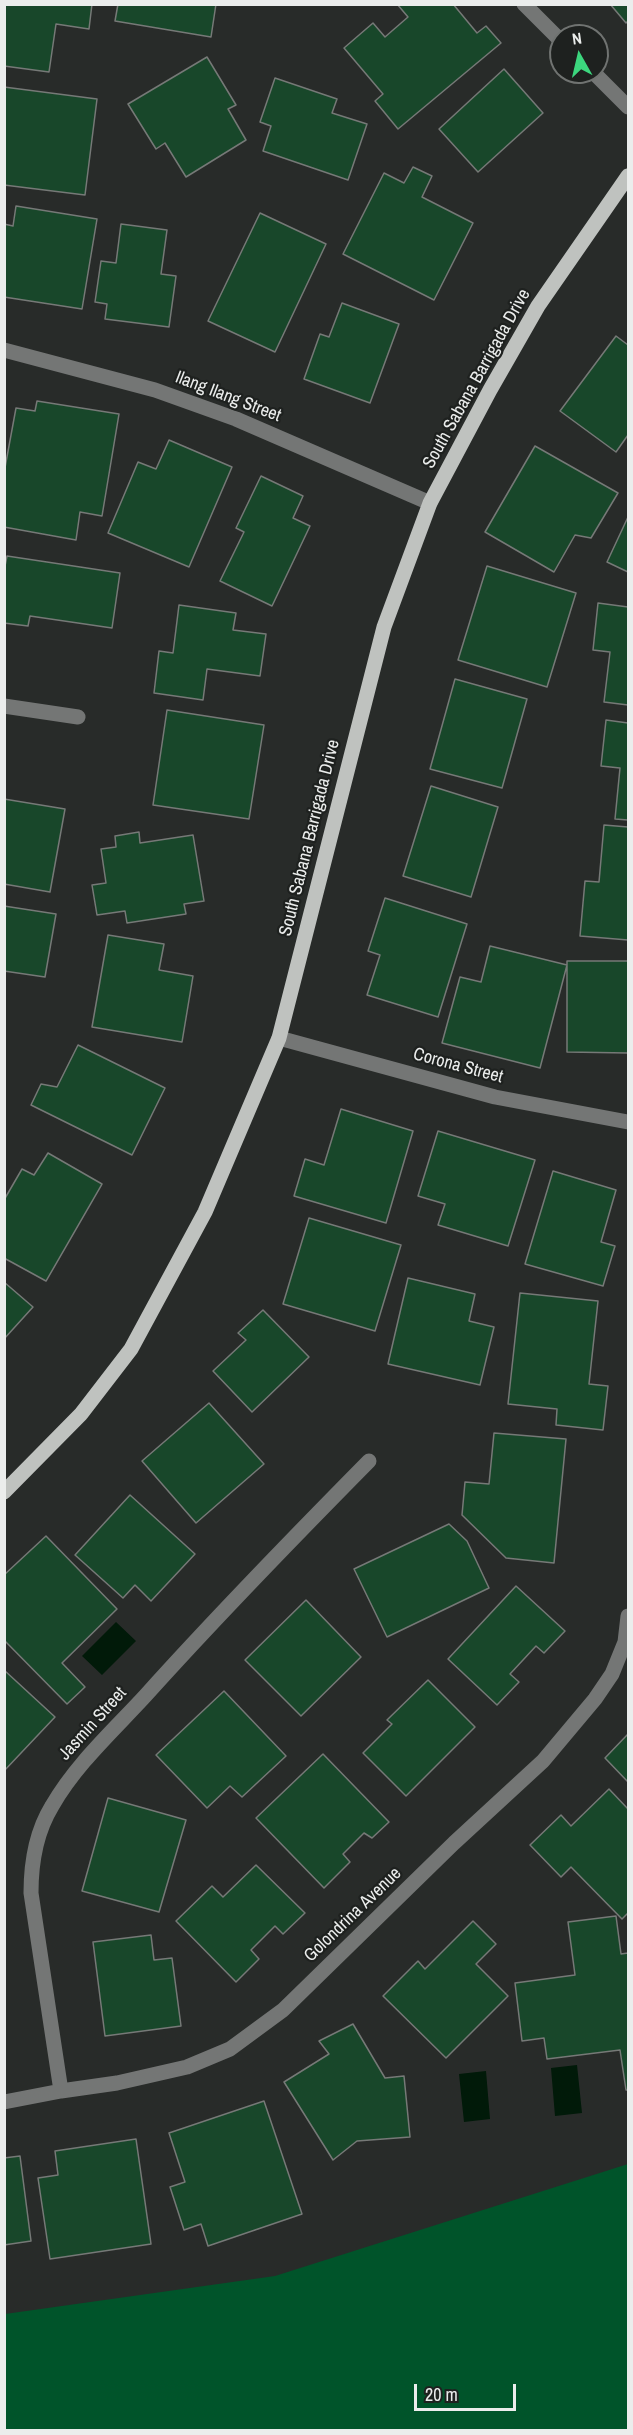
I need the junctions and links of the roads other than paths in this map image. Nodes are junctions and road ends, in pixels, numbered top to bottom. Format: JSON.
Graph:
{"nodes":[{"id":1,"x":525,"y":4,"type":"edge"},
{"id":2,"x":549,"y":28,"type":"edge"},
{"id":3,"x":605,"y":84,"type":"edge"},
{"id":4,"x":628,"y":107,"type":"edge"},
{"id":5,"x":628,"y":176,"type":"edge"},
{"id":6,"x":4,"y":350,"type":"edge"},
{"id":7,"x":430,"y":502,"type":"junction"},
{"id":8,"x":4,"y":706,"type":"edge"},
{"id":9,"x":78,"y":717,"type":"dead end"},
{"id":10,"x":279,"y":1038,"type":"junction"},
{"id":11,"x":628,"y":1122,"type":"edge"},
{"id":12,"x":369,"y":1461,"type":"dead end"},
{"id":13,"x":4,"y":1492,"type":"edge"},
{"id":14,"x":628,"y":1616,"type":"edge"},
{"id":15,"x":61,"y":2091,"type":"junction"},
{"id":16,"x":4,"y":2102,"type":"edge"}],
"edges":[{"from":1,"to":2,"type":"street"},
{"from":3,"to":4,"type":"street"},
{"from":5,"to":7,"type":"main road","name":"South Sabana Barrigada Drive"},
{"from":6,"to":7,"type":"street","name":"Ilang Ilang Street"},
{"from":7,"to":10,"type":"main road","name":"South Sabana Barrigada Drive"},
{"from":8,"to":9,"type":"street"},
{"from":10,"to":11,"type":"street","name":"Corona Street"},
{"from":10,"to":13,"type":"main road","name":"South Sabana Barrigada Drive"},
{"from":12,"to":15,"type":"street","name":"Jasmin Street"},
{"from":14,"to":15,"type":"street","name":"Golondrina Avenue"},
{"from":15,"to":16,"type":"street","name":"Golondrina Avenue"}]}
